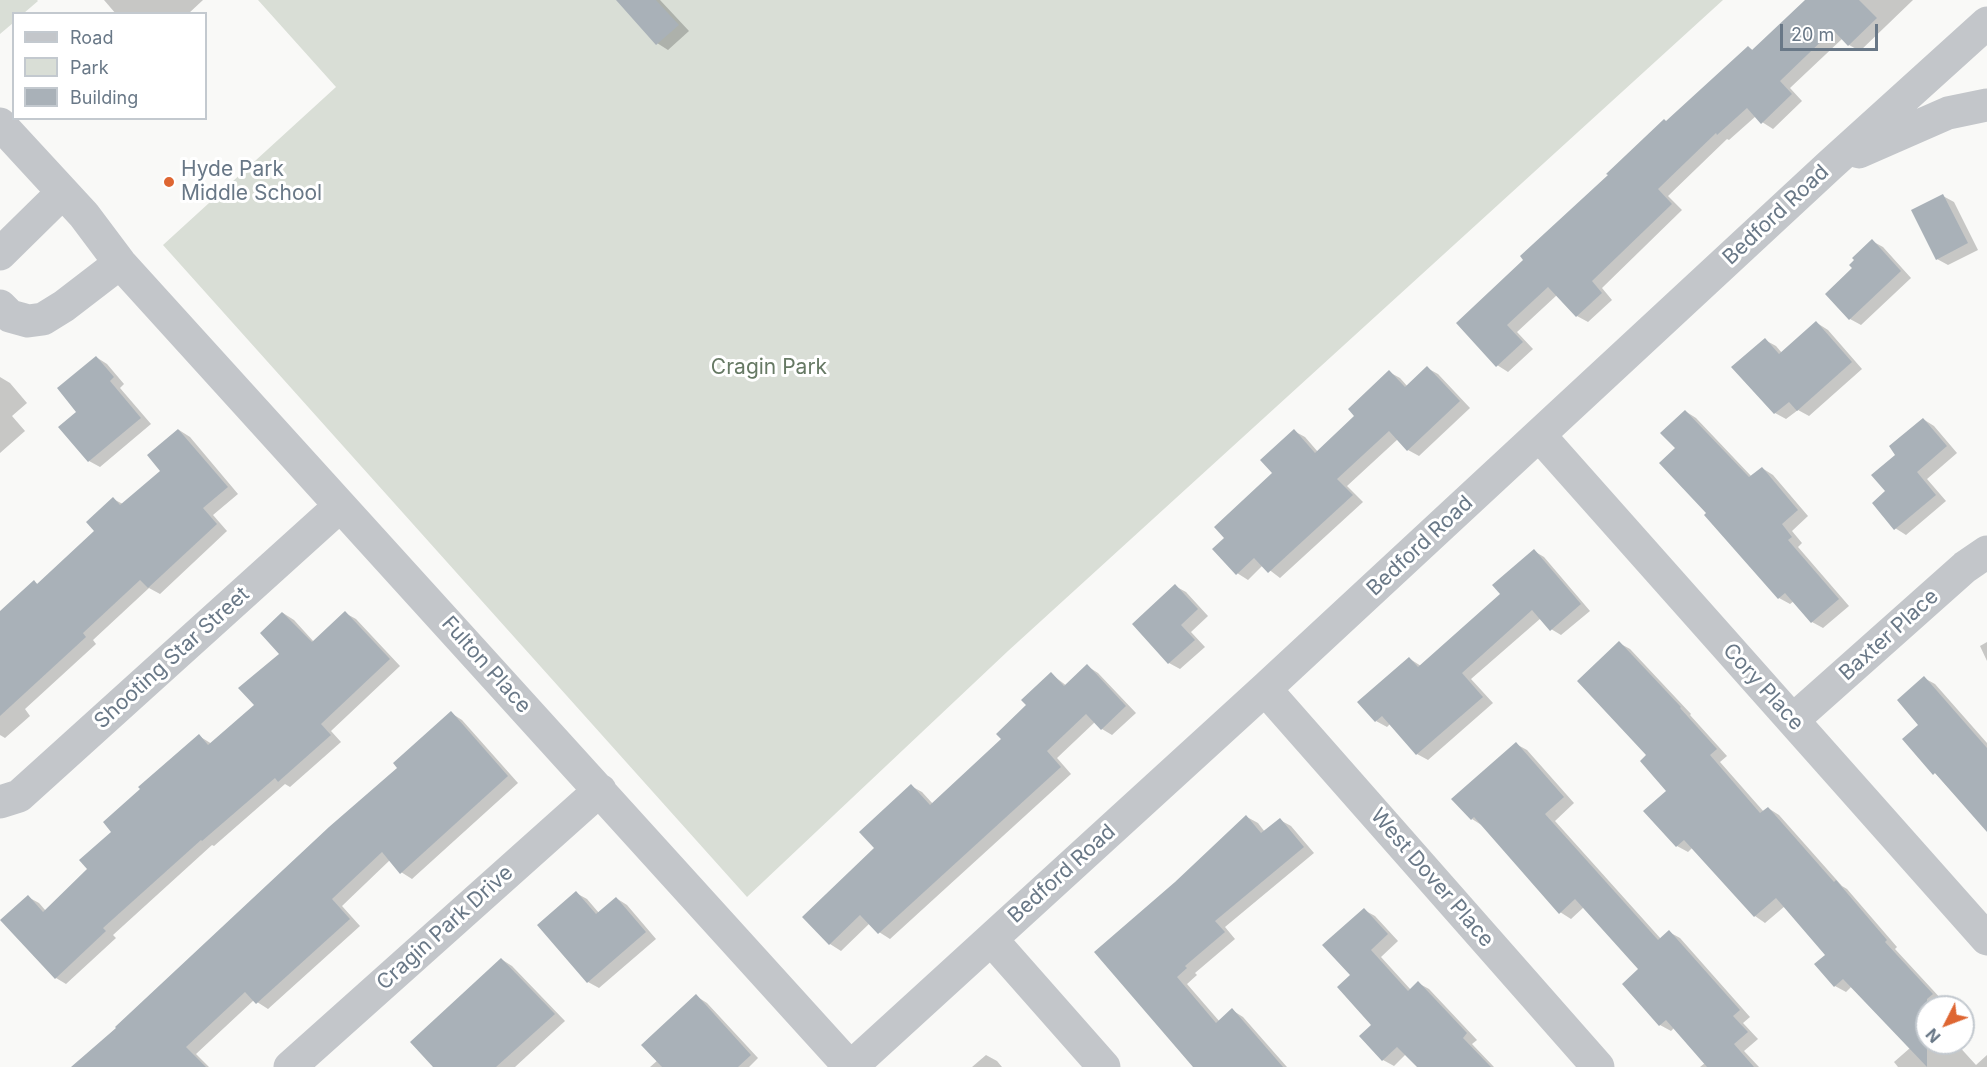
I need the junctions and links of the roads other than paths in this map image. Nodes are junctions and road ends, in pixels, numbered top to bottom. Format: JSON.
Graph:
{"nodes":[{"id":1,"x":1987,"y":23,"type":"edge"},
{"id":2,"x":1987,"y":105,"type":"edge"},
{"id":3,"x":0,"y":124,"type":"edge"},
{"id":4,"x":1830,"y":165,"type":"junction"},
{"id":5,"x":63,"y":192,"type":"junction"},
{"id":6,"x":0,"y":254,"type":"edge"},
{"id":7,"x":120,"y":263,"type":"junction"},
{"id":8,"x":0,"y":306,"type":"edge"},
{"id":9,"x":1539,"y":435,"type":"junction"},
{"id":10,"x":340,"y":506,"type":"junction"},
{"id":11,"x":1987,"y":552,"type":"edge"},
{"id":12,"x":1265,"y":689,"type":"junction"},
{"id":13,"x":1793,"y":720,"type":"junction"},
{"id":14,"x":600,"y":790,"type":"junction"},
{"id":15,"x":0,"y":802,"type":"edge"},
{"id":16,"x":991,"y":939,"type":"junction"},
{"id":17,"x":1987,"y":939,"type":"edge"},
{"id":18,"x":290,"y":1067,"type":"edge"},
{"id":19,"x":851,"y":1067,"type":"edge"},
{"id":20,"x":1104,"y":1067,"type":"edge"},
{"id":21,"x":1598,"y":1067,"type":"edge"}],
"edges":[{"from":1,"to":4,"type":"street","name":"Bedford Road"},
{"from":2,"to":4,"type":"street"},
{"from":3,"to":5,"type":"street","name":"Fulton Place"},
{"from":4,"to":9,"type":"street","name":"Bedford Road"},
{"from":5,"to":6,"type":"street"},
{"from":5,"to":7,"type":"street","name":"Fulton Place"},
{"from":7,"to":8,"type":"street"},
{"from":7,"to":10,"type":"street","name":"Fulton Place"},
{"from":9,"to":12,"type":"street","name":"Bedford Road"},
{"from":9,"to":13,"type":"street","name":"Cory Place"},
{"from":10,"to":14,"type":"street","name":"Fulton Place"},
{"from":10,"to":15,"type":"street","name":"Shooting Star Street"},
{"from":11,"to":13,"type":"street","name":"Baxter Place"},
{"from":12,"to":16,"type":"street","name":"Bedford Road"},
{"from":12,"to":21,"type":"street","name":"West Dover Place"},
{"from":13,"to":17,"type":"street","name":"Cory Place"},
{"from":14,"to":18,"type":"street","name":"Cragin Park Drive"},
{"from":14,"to":19,"type":"street","name":"Fulton Place"},
{"from":16,"to":19,"type":"street","name":"Bedford Road"},
{"from":16,"to":20,"type":"street"}]}
